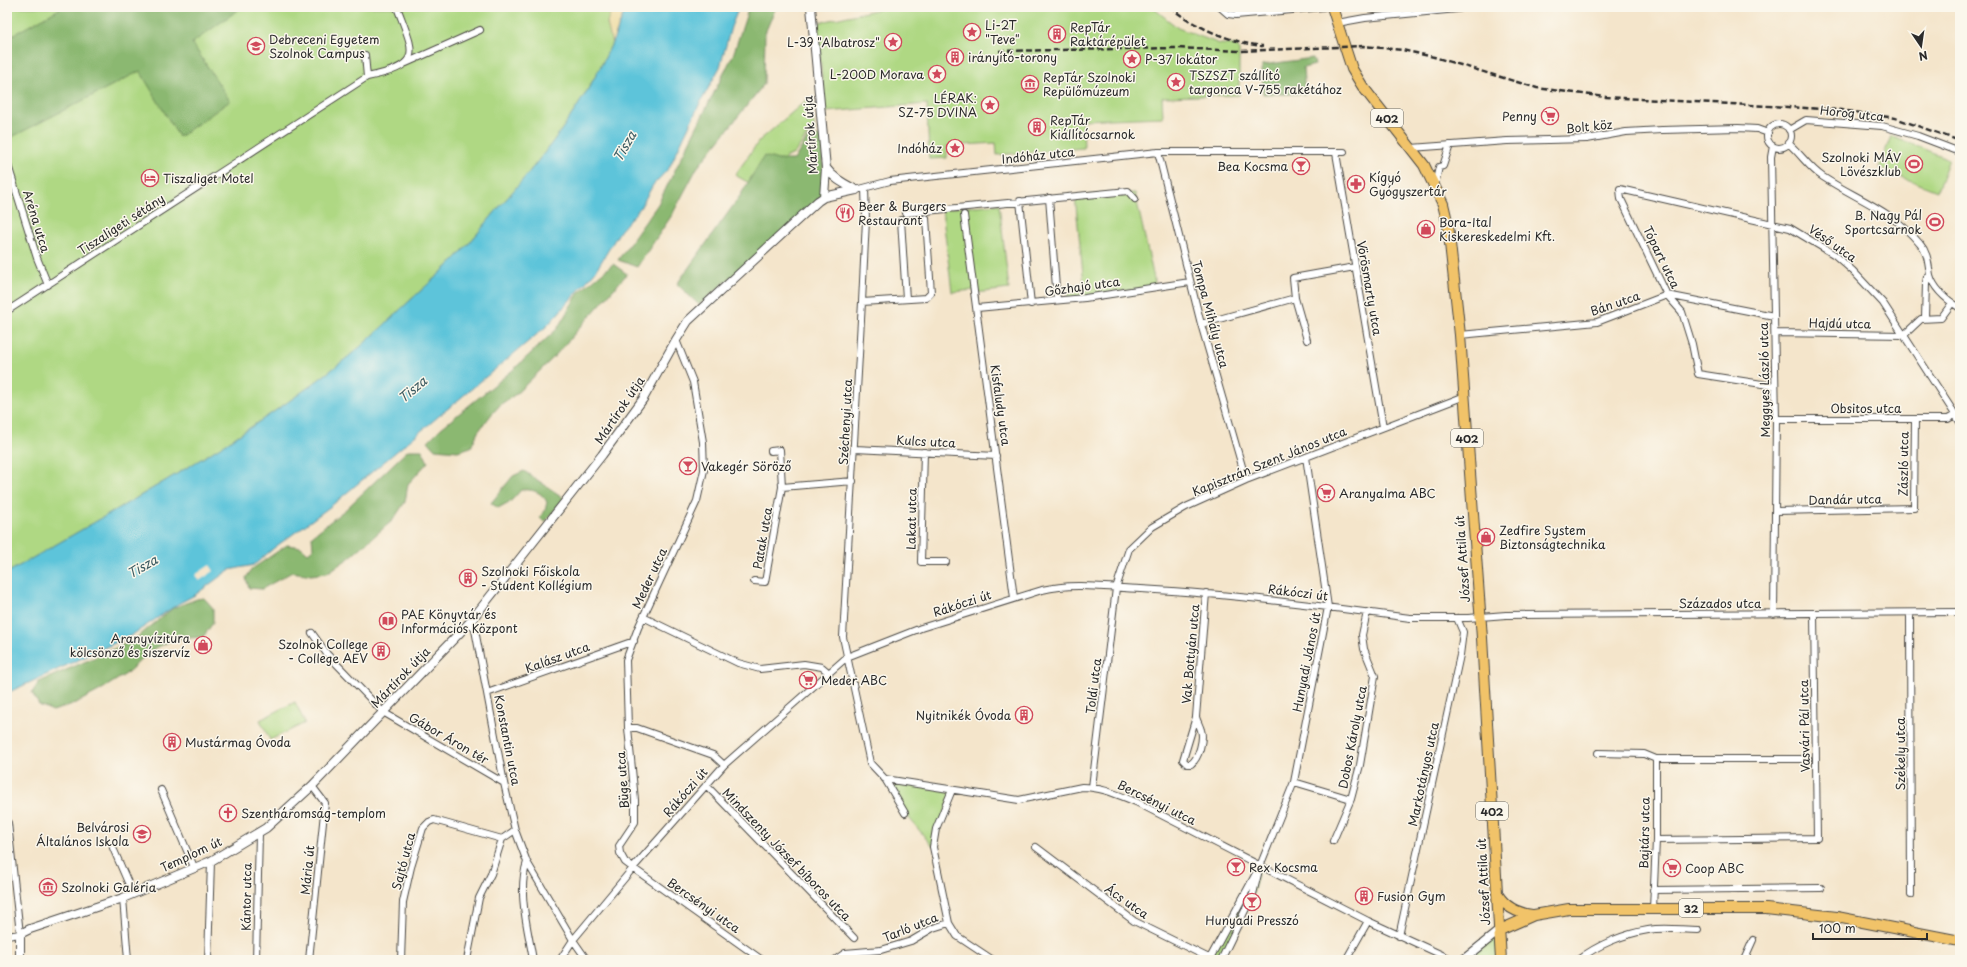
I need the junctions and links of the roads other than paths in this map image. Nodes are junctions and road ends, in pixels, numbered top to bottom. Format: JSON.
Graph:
{"nodes":[{"id":1,"x":397,"y":7,"type":"edge"},
{"id":2,"x":811,"y":7,"type":"edge"},
{"id":3,"x":1220,"y":7,"type":"edge"},
{"id":4,"x":1324,"y":7,"type":"edge"},
{"id":5,"x":1332,"y":7,"type":"edge"},
{"id":6,"x":1466,"y":7,"type":"edge"},
{"id":7,"x":1336,"y":23,"type":"junction"},
{"id":8,"x":480,"y":30,"type":"dead end"},
{"id":9,"x":365,"y":55,"type":"dead end"},
{"id":10,"x":406,"y":63,"type":"junction"},
{"id":11,"x":367,"y":76,"type":"junction"},
{"id":12,"x":1789,"y":130,"type":"junction"},
{"id":13,"x":1768,"y":133,"type":"junction"},
{"id":14,"x":1788,"y":143,"type":"junction"},
{"id":15,"x":1450,"y":145,"type":"junction"},
{"id":16,"x":1773,"y":146,"type":"junction"},
{"id":17,"x":1411,"y":148,"type":"junction"},
{"id":18,"x":1158,"y":152,"type":"junction"},
{"id":19,"x":1344,"y":152,"type":"dead end"},
{"id":20,"x":1960,"y":152,"type":"edge"},
{"id":21,"x":1336,"y":153,"type":"junction"},
{"id":22,"x":7,"y":162,"type":"edge"},
{"id":23,"x":826,"y":168,"type":"junction"},
{"id":24,"x":1435,"y":185,"type":"junction"},
{"id":25,"x":865,"y":188,"type":"junction"},
{"id":26,"x":1620,"y":189,"type":"joint"},
{"id":27,"x":856,"y":190,"type":"junction"},
{"id":28,"x":824,"y":197,"type":"junction"},
{"id":29,"x":1049,"y":198,"type":"junction"},
{"id":30,"x":1135,"y":199,"type":"dead end"},
{"id":31,"x":1020,"y":202,"type":"junction"},
{"id":32,"x":906,"y":213,"type":"dead end"},
{"id":33,"x":964,"y":215,"type":"dead end"},
{"id":34,"x":926,"y":218,"type":"dead end"},
{"id":35,"x":901,"y":220,"type":"dead end"},
{"id":36,"x":1772,"y":223,"type":"junction"},
{"id":37,"x":1355,"y":267,"type":"junction"},
{"id":38,"x":1930,"y":275,"type":"junction"},
{"id":39,"x":1190,"y":282,"type":"junction"},
{"id":40,"x":48,"y":285,"type":"junction"},
{"id":41,"x":1667,"y":295,"type":"junction"},
{"id":42,"x":1295,"y":298,"type":"junction"},
{"id":43,"x":906,"y":299,"type":"junction"},
{"id":44,"x":1058,"y":300,"type":"junction"},
{"id":45,"x":862,"y":302,"type":"junction"},
{"id":46,"x":1952,"y":303,"type":"junction"},
{"id":47,"x":1031,"y":304,"type":"junction"},
{"id":48,"x":977,"y":308,"type":"junction"},
{"id":49,"x":1960,"y":308,"type":"edge"},
{"id":50,"x":7,"y":311,"type":"edge"},
{"id":51,"x":1774,"y":316,"type":"junction"},
{"id":52,"x":1925,"y":318,"type":"junction"},
{"id":53,"x":1201,"y":324,"type":"junction"},
{"id":54,"x":1775,"y":333,"type":"junction"},
{"id":55,"x":1460,"y":334,"type":"junction"},
{"id":56,"x":1904,"y":335,"type":"junction"},
{"id":57,"x":676,"y":340,"type":"junction"},
{"id":58,"x":1307,"y":340,"type":"dead end"},
{"id":59,"x":1775,"y":386,"type":"junction"},
{"id":60,"x":1465,"y":396,"type":"junction"},
{"id":61,"x":1955,"y":415,"type":"junction"},
{"id":62,"x":1776,"y":419,"type":"junction"},
{"id":63,"x":1915,"y":419,"type":"junction"},
{"id":64,"x":1960,"y":422,"type":"edge"},
{"id":65,"x":1383,"y":427,"type":"junction"},
{"id":66,"x":855,"y":449,"type":"junction"},
{"id":67,"x":772,"y":451,"type":"dead end"},
{"id":68,"x":924,"y":452,"type":"junction"},
{"id":69,"x":996,"y":456,"type":"junction"},
{"id":70,"x":1306,"y":457,"type":"junction"},
{"id":71,"x":1246,"y":480,"type":"junction"},
{"id":72,"x":853,"y":482,"type":"junction"},
{"id":73,"x":782,"y":487,"type":"junction"},
{"id":74,"x":1914,"y":508,"type":"joint"},
{"id":75,"x":1776,"y":511,"type":"junction"},
{"id":76,"x":946,"y":562,"type":"dead end"},
{"id":77,"x":754,"y":581,"type":"dead end"},
{"id":78,"x":1116,"y":588,"type":"junction"},
{"id":79,"x":1206,"y":593,"type":"junction"},
{"id":80,"x":1014,"y":598,"type":"junction"},
{"id":81,"x":1328,"y":607,"type":"junction"},
{"id":82,"x":1367,"y":612,"type":"junction"},
{"id":83,"x":1960,"y":612,"type":"edge"},
{"id":84,"x":1910,"y":613,"type":"junction"},
{"id":85,"x":1774,"y":614,"type":"junction"},
{"id":86,"x":1814,"y":614,"type":"junction"},
{"id":87,"x":643,"y":617,"type":"junction"},
{"id":88,"x":1480,"y":617,"type":"junction"},
{"id":89,"x":1457,"y":618,"type":"junction"},
{"id":90,"x":470,"y":622,"type":"junction"},
{"id":91,"x":312,"y":634,"type":"dead end"},
{"id":92,"x":634,"y":641,"type":"junction"},
{"id":93,"x":847,"y":658,"type":"junction"},
{"id":94,"x":828,"y":673,"type":"junction"},
{"id":95,"x":487,"y":693,"type":"junction"},
{"id":96,"x":383,"y":712,"type":"junction"},
{"id":97,"x":1196,"y":717,"type":"junction"},
{"id":98,"x":628,"y":728,"type":"junction"},
{"id":99,"x":1598,"y":753,"type":"dead end"},
{"id":100,"x":1656,"y":759,"type":"junction"},
{"id":101,"x":1808,"y":759,"type":"dead end"},
{"id":102,"x":724,"y":765,"type":"junction"},
{"id":103,"x":885,"y":779,"type":"junction"},
{"id":104,"x":1294,"y":782,"type":"junction"},
{"id":105,"x":504,"y":783,"type":"junction"},
{"id":106,"x":706,"y":785,"type":"junction"},
{"id":107,"x":312,"y":786,"type":"junction"},
{"id":108,"x":1092,"y":787,"type":"junction"},
{"id":109,"x":161,"y":790,"type":"dead end"},
{"id":110,"x":952,"y":790,"type":"junction"},
{"id":111,"x":1350,"y":799,"type":"junction"},
{"id":112,"x":905,"y":813,"type":"dead end"},
{"id":113,"x":8,"y":822,"type":"dead end"},
{"id":114,"x":515,"y":830,"type":"junction"},
{"id":115,"x":258,"y":834,"type":"junction"},
{"id":116,"x":502,"y":839,"type":"junction"},
{"id":117,"x":1656,"y":840,"type":"junction"},
{"id":118,"x":1333,"y":841,"type":"dead end"},
{"id":119,"x":1036,"y":847,"type":"dead end"},
{"id":120,"x":113,"y":848,"type":"dead end"},
{"id":121,"x":211,"y":861,"type":"junction"},
{"id":122,"x":527,"y":862,"type":"junction"},
{"id":123,"x":1260,"y":866,"type":"junction"},
{"id":124,"x":194,"y":867,"type":"junction"},
{"id":125,"x":633,"y":868,"type":"junction"},
{"id":126,"x":1821,"y":888,"type":"dead end"},
{"id":127,"x":1653,"y":890,"type":"junction"},
{"id":128,"x":132,"y":894,"type":"junction"},
{"id":129,"x":1911,"y":894,"type":"dead end"},
{"id":130,"x":1498,"y":895,"type":"junction"},
{"id":131,"x":123,"y":898,"type":"junction"},
{"id":132,"x":1653,"y":909,"type":"junction"},
{"id":133,"x":1534,"y":916,"type":"junction"},
{"id":134,"x":1368,"y":921,"type":"junction"},
{"id":135,"x":948,"y":923,"type":"junction"},
{"id":136,"x":1500,"y":930,"type":"junction"},
{"id":137,"x":1698,"y":930,"type":"dead end"},
{"id":138,"x":20,"y":934,"type":"junction"},
{"id":139,"x":7,"y":936,"type":"edge"},
{"id":140,"x":1399,"y":936,"type":"junction"},
{"id":141,"x":854,"y":938,"type":"dead end"},
{"id":142,"x":573,"y":940,"type":"junction"},
{"id":143,"x":1753,"y":940,"type":"dead end"},
{"id":144,"x":1960,"y":941,"type":"edge"},
{"id":145,"x":1210,"y":959,"type":"edge"},
{"id":146,"x":20,"y":960,"type":"edge"},
{"id":147,"x":128,"y":960,"type":"edge"},
{"id":148,"x":208,"y":960,"type":"edge"},
{"id":149,"x":256,"y":960,"type":"edge"},
{"id":150,"x":309,"y":960,"type":"edge"},
{"id":151,"x":401,"y":960,"type":"edge"},
{"id":152,"x":467,"y":960,"type":"edge"},
{"id":153,"x":533,"y":960,"type":"edge"},
{"id":154,"x":560,"y":960,"type":"edge"},
{"id":155,"x":587,"y":960,"type":"edge"},
{"id":156,"x":762,"y":960,"type":"edge"},
{"id":157,"x":835,"y":960,"type":"edge"},
{"id":158,"x":993,"y":960,"type":"edge"},
{"id":159,"x":1221,"y":960,"type":"edge"},
{"id":160,"x":1346,"y":960,"type":"edge"},
{"id":161,"x":1453,"y":960,"type":"edge"},
{"id":162,"x":1463,"y":960,"type":"edge"},
{"id":163,"x":1501,"y":960,"type":"edge"},
{"id":164,"x":1578,"y":960,"type":"edge"},
{"id":165,"x":1744,"y":960,"type":"edge"}],
"edges":[{"from":1,"to":10,"type":"street"},
{"from":2,"to":23,"type":"street","name":"Mártírok útja"},
{"from":3,"to":4,"type":"street"},
{"from":5,"to":7,"type":"main road","number":"402"},
{"from":6,"to":7,"type":"street"},
{"from":7,"to":17,"type":"main road","number":"402"},
{"from":8,"to":10,"type":"street","name":"Tiszaligeti sétány"},
{"from":9,"to":11,"type":"street"},
{"from":10,"to":11,"type":"street","name":"Tiszaligeti sétány"},
{"from":11,"to":40,"type":"street","name":"Tiszaligeti sétány"},
{"from":12,"to":13,"type":"street"},
{"from":12,"to":14,"type":"street"},
{"from":12,"to":20,"type":"street","name":"Horog utca"},
{"from":13,"to":15,"type":"street","name":"Bolt köz"},
{"from":13,"to":16,"type":"street"},
{"from":14,"to":16,"type":"street"},
{"from":14,"to":38,"type":"street"},
{"from":15,"to":17,"type":"street","name":"Bolt köz"},
{"from":15,"to":24,"type":"street"},
{"from":16,"to":36,"type":"street","name":"Meggyes László utca"},
{"from":17,"to":24,"type":"main road","name":"József Attila út","number":"402"},
{"from":18,"to":21,"type":"street","name":"Indóház utca"},
{"from":18,"to":25,"type":"street","name":"Indóház utca"},
{"from":18,"to":39,"type":"street","name":"Tompa Mihály utca"},
{"from":19,"to":21,"type":"street","name":"Indóház utca"},
{"from":21,"to":37,"type":"street","name":"Vörösmarty utca"},
{"from":22,"to":40,"type":"street","name":"Aréna utca"},
{"from":23,"to":27,"type":"street"},
{"from":23,"to":28,"type":"street","name":"Mártírok útja"},
{"from":24,"to":55,"type":"main road","name":"József Attila út","number":"402"},
{"from":25,"to":27,"type":"street","name":"Indóház utca"},
{"from":25,"to":45,"type":"street","name":"Széchenyi utca"},
{"from":26,"to":36,"type":"street","name":"Véső utca"},
{"from":26,"to":41,"type":"street","name":"Tópart utca"},
{"from":27,"to":28,"type":"street"},
{"from":28,"to":57,"type":"street","name":"Mártírok útja"},
{"from":29,"to":30,"type":"street"},
{"from":29,"to":31,"type":"street"},
{"from":29,"to":44,"type":"street"},
{"from":31,"to":32,"type":"street"},
{"from":31,"to":47,"type":"street"},
{"from":33,"to":48,"type":"street","name":"Kisfaludy utca"},
{"from":34,"to":43,"type":"street"},
{"from":35,"to":43,"type":"street"},
{"from":36,"to":51,"type":"street","name":"Meggyes László utca"},
{"from":36,"to":56,"type":"street","name":"Véső utca"},
{"from":37,"to":42,"type":"street"},
{"from":37,"to":65,"type":"street","name":"Vörösmarty utca"},
{"from":38,"to":46,"type":"street"},
{"from":38,"to":52,"type":"street"},
{"from":39,"to":44,"type":"street","name":"Gőzhajó utca"},
{"from":39,"to":53,"type":"street","name":"Tompa Mihály utca"},
{"from":40,"to":50,"type":"street","name":"Tiszaligeti sétány"},
{"from":41,"to":51,"type":"street"},
{"from":41,"to":55,"type":"street","name":"Bán utca"},
{"from":41,"to":59,"type":"street","name":"Tópart utca"},
{"from":42,"to":53,"type":"street"},
{"from":42,"to":58,"type":"street"},
{"from":43,"to":45,"type":"street"},
{"from":44,"to":47,"type":"street","name":"Gőzhajó utca"},
{"from":45,"to":66,"type":"street","name":"Széchenyi utca"},
{"from":46,"to":49,"type":"street"},
{"from":46,"to":52,"type":"street"},
{"from":47,"to":48,"type":"street","name":"Gőzhajó utca"},
{"from":48,"to":69,"type":"street","name":"Kisfaludy utca"},
{"from":51,"to":54,"type":"street","name":"Meggyes László utca"},
{"from":52,"to":56,"type":"street"},
{"from":53,"to":71,"type":"street","name":"Tompa Mihály utca"},
{"from":54,"to":56,"type":"street","name":"Hajdú utca"},
{"from":54,"to":59,"type":"street","name":"Meggyes László utca"},
{"from":55,"to":60,"type":"main road","name":"József Attila út","number":"402"},
{"from":56,"to":61,"type":"street","name":"Véső utca"},
{"from":57,"to":87,"type":"street","name":"Meder utca"},
{"from":57,"to":90,"type":"street","name":"Mártírok útja"},
{"from":59,"to":62,"type":"street","name":"Meggyes László utca"},
{"from":60,"to":65,"type":"street","name":"Kapisztrán Szent János utca"},
{"from":60,"to":88,"type":"main road","name":"József Attila út","number":"402"},
{"from":61,"to":63,"type":"street","name":"Obsitos utca"},
{"from":61,"to":64,"type":"street","name":"Véső utca"},
{"from":62,"to":63,"type":"street","name":"Obsitos utca"},
{"from":62,"to":75,"type":"street","name":"Meggyes László utca"},
{"from":63,"to":74,"type":"street","name":"Zászló utca"},
{"from":65,"to":70,"type":"street","name":"Kapisztrán Szent János utca"},
{"from":66,"to":68,"type":"street","name":"Kulcs utca"},
{"from":66,"to":72,"type":"street","name":"Széchenyi utca"},
{"from":67,"to":73,"type":"street","name":"Patak utca"},
{"from":68,"to":69,"type":"street","name":"Kulcs utca"},
{"from":68,"to":76,"type":"street","name":"Lakat utca"},
{"from":69,"to":80,"type":"street","name":"Kisfaludy utca"},
{"from":70,"to":71,"type":"street","name":"Kapisztrán Szent János utca"},
{"from":70,"to":81,"type":"street","name":"Hunyadi János út"},
{"from":71,"to":78,"type":"street","name":"Kapisztrán Szent János utca"},
{"from":72,"to":73,"type":"street"},
{"from":72,"to":93,"type":"street","name":"Széchenyi utca"},
{"from":73,"to":77,"type":"street","name":"Patak utca"},
{"from":74,"to":75,"type":"street","name":"Dandár utca"},
{"from":75,"to":85,"type":"street","name":"Meggyes László utca"},
{"from":78,"to":79,"type":"street","name":"Rákóczi út"},
{"from":78,"to":80,"type":"street","name":"Rákóczi út"},
{"from":78,"to":108,"type":"street","name":"Toldi utca"},
{"from":79,"to":81,"type":"street","name":"Rákóczi út"},
{"from":79,"to":97,"type":"street","name":"Vak Bottyán utca"},
{"from":80,"to":93,"type":"street","name":"Rákóczi út"},
{"from":81,"to":82,"type":"street","name":"Rákóczi út"},
{"from":81,"to":104,"type":"street","name":"Hunyadi János út"},
{"from":82,"to":89,"type":"street","name":"Rákóczi út"},
{"from":82,"to":111,"type":"street","name":"Dobos Károly utca"},
{"from":83,"to":84,"type":"street","name":"Százados utca"},
{"from":84,"to":86,"type":"street","name":"Százados utca"},
{"from":84,"to":129,"type":"street","name":"Székely utca"},
{"from":85,"to":86,"type":"street","name":"Százados utca"},
{"from":85,"to":88,"type":"street","name":"Százados utca"},
{"from":86,"to":117,"type":"street","name":"Vasvári Pál utca"},
{"from":87,"to":92,"type":"street","name":"Meder utca"},
{"from":87,"to":94,"type":"street"},
{"from":88,"to":89,"type":"street","name":"Rákóczi út"},
{"from":88,"to":130,"type":"main road","name":"József Attila út","number":"402"},
{"from":89,"to":140,"type":"street","name":"Markotányos utca"},
{"from":90,"to":95,"type":"street","name":"Konstantin utca"},
{"from":90,"to":96,"type":"street","name":"Mártírok útja"},
{"from":91,"to":96,"type":"street","name":"Gábor Áron tér"},
{"from":92,"to":95,"type":"street","name":"Kalász utca"},
{"from":92,"to":98,"type":"street","name":"Meder utca"},
{"from":93,"to":94,"type":"street","name":"Rákóczi út"},
{"from":93,"to":103,"type":"street"},
{"from":94,"to":102,"type":"street","name":"Rákóczi út"},
{"from":95,"to":105,"type":"street","name":"Konstantin utca"},
{"from":96,"to":105,"type":"street","name":"Gábor Áron tér"},
{"from":96,"to":107,"type":"street","name":"Mártírok útja"},
{"from":97,"to":97,"type":"street","name":"Vak Bottyán utca"},
{"from":98,"to":102,"type":"street"},
{"from":98,"to":125,"type":"street","name":"Büge utca"},
{"from":99,"to":100,"type":"street"},
{"from":100,"to":101,"type":"street"},
{"from":100,"to":117,"type":"street","name":"Bajtárs utca"},
{"from":102,"to":106,"type":"street","name":"Rákóczi út"},
{"from":103,"to":110,"type":"street","name":"Bercsényi utca"},
{"from":103,"to":112,"type":"street"},
{"from":104,"to":111,"type":"street"},
{"from":104,"to":123,"type":"street","name":"Hunyadi János út"},
{"from":105,"to":114,"type":"street","name":"Konstantin utca"},
{"from":106,"to":125,"type":"street","name":"Rákóczi út"},
{"from":106,"to":141,"type":"street","name":"Mindszenty József bíboros utca"},
{"from":107,"to":115,"type":"street","name":"Templom út"},
{"from":107,"to":150,"type":"street","name":"Mária út"},
{"from":108,"to":110,"type":"street","name":"Bercsényi utca"},
{"from":108,"to":123,"type":"street","name":"Bercsényi utca"},
{"from":109,"to":124,"type":"street"},
{"from":110,"to":135,"type":"street"},
{"from":111,"to":118,"type":"street","name":"Dobos Károly utca"},
{"from":113,"to":138,"type":"street"},
{"from":114,"to":116,"type":"street"},
{"from":114,"to":122,"type":"street","name":"Konstantin utca"},
{"from":115,"to":121,"type":"street","name":"Templom út"},
{"from":115,"to":149,"type":"street","name":"Kántor utca"},
{"from":116,"to":151,"type":"street","name":"Sajtó utca"},
{"from":116,"to":152,"type":"street"},
{"from":117,"to":127,"type":"street","name":"Bajtárs utca"},
{"from":119,"to":145,"type":"street","name":"Ács utca"},
{"from":120,"to":128,"type":"street"},
{"from":121,"to":124,"type":"street","name":"Templom út"},
{"from":121,"to":148,"type":"street"},
{"from":122,"to":142,"type":"street","name":"Konstantin utca"},
{"from":122,"to":153,"type":"street"},
{"from":123,"to":134,"type":"street","name":"Bercsényi utca"},
{"from":123,"to":145,"type":"street","name":"Hunyadi János út"},
{"from":123,"to":159,"type":"street","name":"Hunyadi János út"},
{"from":124,"to":128,"type":"street","name":"Templom út"},
{"from":125,"to":142,"type":"street","name":"Rákóczi út"},
{"from":125,"to":156,"type":"street","name":"Bercsényi utca"},
{"from":126,"to":127,"type":"street"},
{"from":127,"to":132,"type":"street","name":"Bajtárs utca"},
{"from":128,"to":131,"type":"street","name":"Templom út"},
{"from":130,"to":133,"type":"main road"},
{"from":130,"to":136,"type":"main road","name":"József Attila út","number":"402"},
{"from":131,"to":138,"type":"street","name":"Templom út"},
{"from":131,"to":147,"type":"street"},
{"from":132,"to":133,"type":"main road","number":"32"},
{"from":132,"to":144,"type":"main road","number":"32"},
{"from":133,"to":136,"type":"main road","number":"32"},
{"from":134,"to":140,"type":"street","name":"Bercsényi utca"},
{"from":134,"to":160,"type":"street"},
{"from":135,"to":157,"type":"street","name":"Tarló utca"},
{"from":135,"to":158,"type":"street"},
{"from":136,"to":162,"type":"street","name":"József Attila út"},
{"from":136,"to":163,"type":"main road"},
{"from":137,"to":164,"type":"street"},
{"from":138,"to":139,"type":"street"},
{"from":138,"to":146,"type":"street"},
{"from":140,"to":161,"type":"street","name":"Bercsényi utca"},
{"from":142,"to":154,"type":"street","name":"Rákóczi út"},
{"from":142,"to":155,"type":"street","name":"Konstantin utca"},
{"from":143,"to":165,"type":"street"}]}
